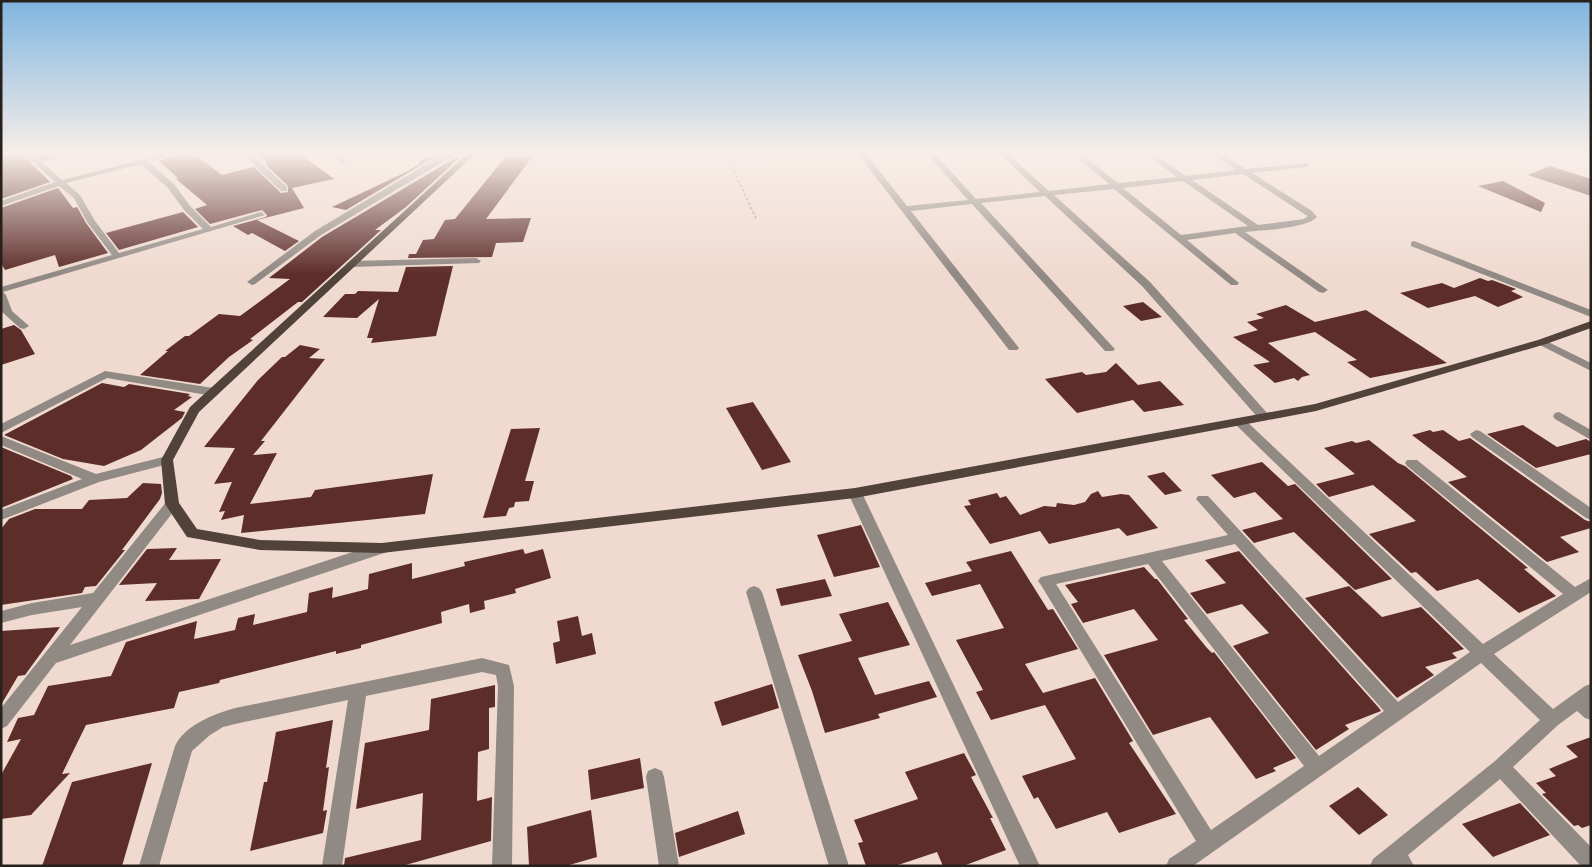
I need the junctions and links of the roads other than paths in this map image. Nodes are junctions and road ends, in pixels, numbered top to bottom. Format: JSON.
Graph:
{"nodes":[{"id":1,"x":30,"y":193,"type":"edge"},
{"id":2,"x":73,"y":193,"type":"edge"},
{"id":3,"x":176,"y":193,"type":"edge"},
{"id":4,"x":384,"y":193,"type":"edge"},
{"id":5,"x":428,"y":193,"type":"edge"},
{"id":6,"x":894,"y":193,"type":"edge"},
{"id":7,"x":968,"y":193,"type":"edge"},
{"id":8,"x":1054,"y":193,"type":"edge"},
{"id":9,"x":1127,"y":193,"type":"edge"},
{"id":10,"x":1207,"y":193,"type":"edge"},
{"id":11,"x":1279,"y":193,"type":"edge"},
{"id":12,"x":1049,"y":194,"type":"junction"},
{"id":13,"x":976,"y":202,"type":"junction"},
{"id":14,"x":1,"y":204,"type":"edge"},
{"id":15,"x":906,"y":209,"type":"junction"},
{"id":16,"x":260,"y":215,"type":"dead end"},
{"id":17,"x":1256,"y":228,"type":"junction"},
{"id":18,"x":209,"y":230,"type":"junction"},
{"id":19,"x":1238,"y":230,"type":"junction"},
{"id":20,"x":1181,"y":238,"type":"junction"},
{"id":21,"x":1414,"y":244,"type":"dead end"},
{"id":22,"x":116,"y":256,"type":"junction"},
{"id":23,"x":476,"y":261,"type":"dead end"},
{"id":24,"x":350,"y":264,"type":"junction"},
{"id":25,"x":252,"y":282,"type":"dead end"},
{"id":26,"x":1234,"y":283,"type":"dead end"},
{"id":27,"x":1,"y":290,"type":"edge"},
{"id":28,"x":1323,"y":290,"type":"dead end"},
{"id":29,"x":1,"y":295,"type":"edge"},
{"id":30,"x":1591,"y":314,"type":"edge"},
{"id":31,"x":1591,"y":324,"type":"edge"},
{"id":32,"x":24,"y":326,"type":"dead end"},
{"id":33,"x":1542,"y":342,"type":"junction"},
{"id":34,"x":1013,"y":348,"type":"dead end"},
{"id":35,"x":1109,"y":349,"type":"dead end"},
{"id":36,"x":1591,"y":368,"type":"edge"},
{"id":37,"x":213,"y":392,"type":"junction"},
{"id":38,"x":1559,"y":416,"type":"dead end"},
{"id":39,"x":1264,"y":417,"type":"junction"},
{"id":40,"x":1240,"y":422,"type":"junction"},
{"id":41,"x":1,"y":429,"type":"edge"},
{"id":42,"x":1476,"y":434,"type":"dead end"},
{"id":43,"x":1591,"y":436,"type":"edge"},
{"id":44,"x":1,"y":440,"type":"edge"},
{"id":45,"x":167,"y":460,"type":"junction"},
{"id":46,"x":1412,"y":463,"type":"dead end"},
{"id":47,"x":95,"y":480,"type":"junction"},
{"id":48,"x":855,"y":492,"type":"junction"},
{"id":49,"x":1203,"y":499,"type":"dead end"},
{"id":50,"x":172,"y":504,"type":"junction"},
{"id":51,"x":1,"y":515,"type":"edge"},
{"id":52,"x":1591,"y":515,"type":"edge"},
{"id":53,"x":1239,"y":538,"type":"junction"},
{"id":54,"x":382,"y":548,"type":"junction"},
{"id":55,"x":1151,"y":557,"type":"junction"},
{"id":56,"x":1591,"y":584,"type":"edge"},
{"id":57,"x":754,"y":592,"type":"dead end"},
{"id":58,"x":1575,"y":595,"type":"junction"},
{"id":59,"x":98,"y":598,"type":"junction"},
{"id":60,"x":1,"y":617,"type":"edge"},
{"id":61,"x":1482,"y":653,"type":"junction"},
{"id":62,"x":52,"y":658,"type":"junction"},
{"id":63,"x":358,"y":691,"type":"junction"},
{"id":64,"x":1586,"y":702,"type":"edge"},
{"id":65,"x":1397,"y":713,"type":"junction"},
{"id":66,"x":1552,"y":720,"type":"junction"},
{"id":67,"x":1,"y":721,"type":"edge"},
{"id":68,"x":1501,"y":767,"type":"junction"},
{"id":69,"x":1317,"y":768,"type":"junction"},
{"id":70,"x":655,"y":776,"type":"dead end"},
{"id":71,"x":1209,"y":844,"type":"junction"},
{"id":72,"x":1393,"y":862,"type":"edge"},
{"id":73,"x":1591,"y":862,"type":"edge"},
{"id":74,"x":149,"y":866,"type":"edge"},
{"id":75,"x":332,"y":866,"type":"edge"},
{"id":76,"x":502,"y":866,"type":"edge"},
{"id":77,"x":668,"y":866,"type":"edge"},
{"id":78,"x":839,"y":866,"type":"edge"},
{"id":79,"x":1030,"y":866,"type":"edge"},
{"id":80,"x":1176,"y":866,"type":"edge"}],
"edges":[{"from":1,"to":14,"type":"street"},
{"from":2,"to":22,"type":"street"},
{"from":3,"to":18,"type":"street"},
{"from":4,"to":25,"type":"street"},
{"from":5,"to":24,"type":"main road"},
{"from":6,"to":15,"type":"street"},
{"from":7,"to":13,"type":"street"},
{"from":8,"to":12,"type":"street"},
{"from":9,"to":20,"type":"street"},
{"from":10,"to":17,"type":"street"},
{"from":11,"to":17,"type":"street"},
{"from":12,"to":13,"type":"street"},
{"from":12,"to":39,"type":"street"},
{"from":13,"to":15,"type":"street"},
{"from":13,"to":35,"type":"street"},
{"from":15,"to":34,"type":"street"},
{"from":16,"to":18,"type":"street"},
{"from":17,"to":19,"type":"street"},
{"from":18,"to":22,"type":"street"},
{"from":19,"to":20,"type":"street"},
{"from":19,"to":28,"type":"street"},
{"from":20,"to":26,"type":"street"},
{"from":21,"to":30,"type":"street"},
{"from":22,"to":27,"type":"street"},
{"from":23,"to":24,"type":"street"},
{"from":24,"to":37,"type":"main road"},
{"from":29,"to":32,"type":"street"},
{"from":31,"to":33,"type":"main road"},
{"from":33,"to":36,"type":"street"},
{"from":33,"to":39,"type":"main road"},
{"from":37,"to":41,"type":"street"},
{"from":37,"to":45,"type":"main road"},
{"from":38,"to":43,"type":"street"},
{"from":39,"to":40,"type":"main road"},
{"from":40,"to":48,"type":"main road"},
{"from":40,"to":61,"type":"street"},
{"from":42,"to":52,"type":"street"},
{"from":44,"to":47,"type":"street"},
{"from":45,"to":47,"type":"street"},
{"from":45,"to":50,"type":"main road"},
{"from":46,"to":58,"type":"street"},
{"from":47,"to":51,"type":"street"},
{"from":48,"to":54,"type":"main road"},
{"from":48,"to":79,"type":"street"},
{"from":49,"to":53,"type":"street"},
{"from":50,"to":54,"type":"main road"},
{"from":50,"to":59,"type":"street"},
{"from":53,"to":55,"type":"street"},
{"from":53,"to":65,"type":"street"},
{"from":54,"to":62,"type":"street"},
{"from":55,"to":69,"type":"street"},
{"from":55,"to":71,"type":"street"},
{"from":56,"to":58,"type":"street"},
{"from":57,"to":78,"type":"street"},
{"from":58,"to":61,"type":"street"},
{"from":59,"to":60,"type":"street"},
{"from":59,"to":62,"type":"street"},
{"from":61,"to":65,"type":"street"},
{"from":61,"to":66,"type":"street"},
{"from":62,"to":67,"type":"street"},
{"from":63,"to":74,"type":"street"},
{"from":63,"to":75,"type":"street"},
{"from":63,"to":76,"type":"street"},
{"from":64,"to":66,"type":"street"},
{"from":65,"to":69,"type":"street"},
{"from":66,"to":68,"type":"street"},
{"from":68,"to":72,"type":"street"},
{"from":68,"to":73,"type":"street"},
{"from":69,"to":71,"type":"street"},
{"from":70,"to":77,"type":"street"},
{"from":71,"to":80,"type":"street"}]}
